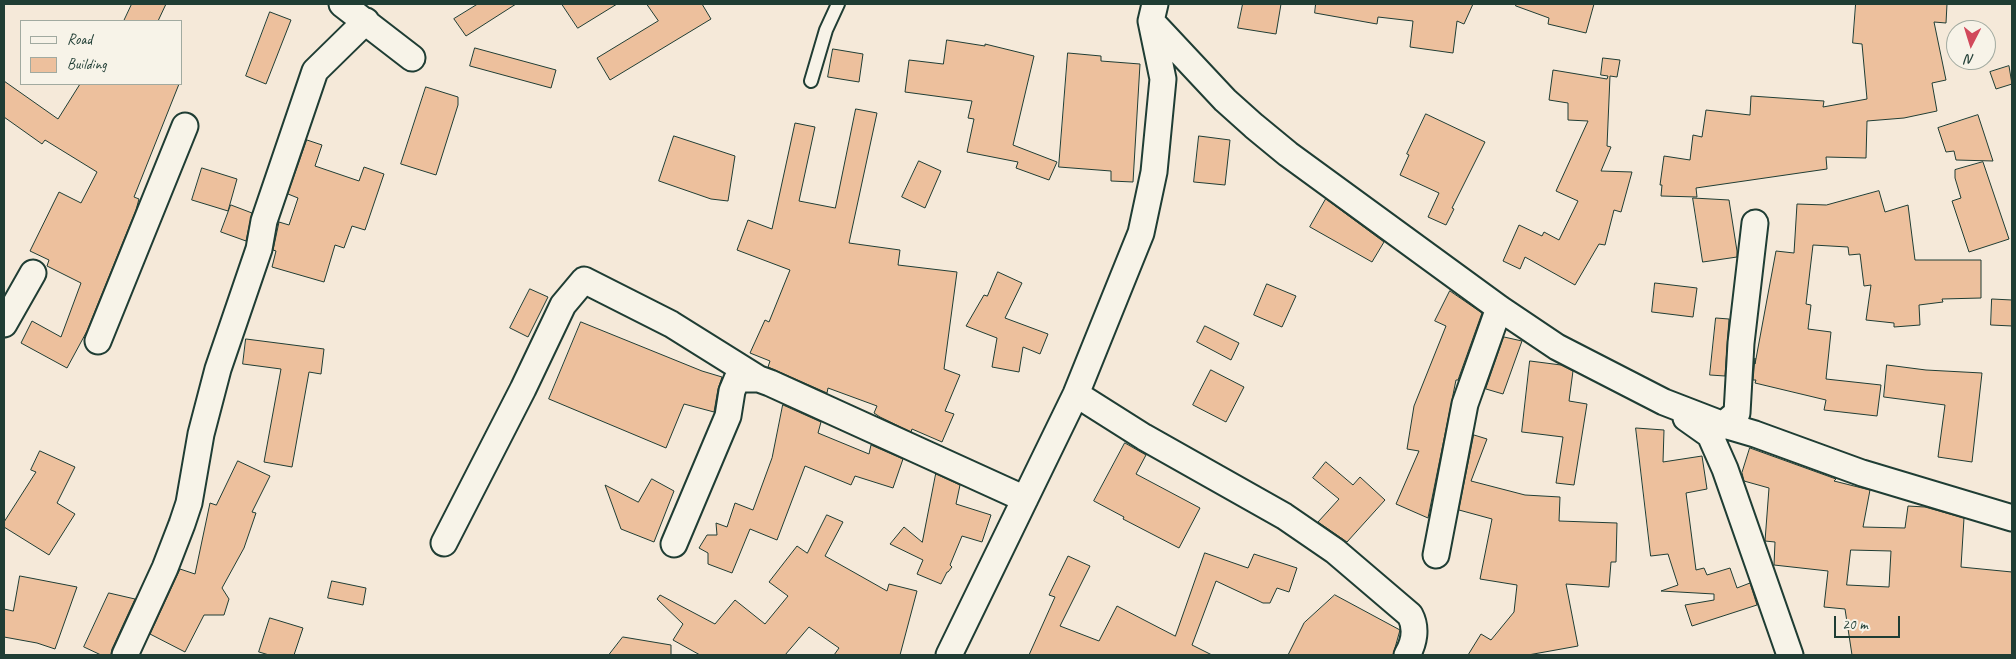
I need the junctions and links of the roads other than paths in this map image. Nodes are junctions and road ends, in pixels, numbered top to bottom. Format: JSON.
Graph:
{"nodes":[{"id":1,"x":342,"y":4,"type":"edge"},
{"id":2,"x":838,"y":4,"type":"edge"},
{"id":3,"x":1153,"y":13,"type":"edge"},
{"id":4,"x":366,"y":21,"type":"junction"},
{"id":5,"x":412,"y":58,"type":"dead end"},
{"id":6,"x":811,"y":81,"type":"dead end"},
{"id":7,"x":185,"y":126,"type":"dead end"},
{"id":8,"x":1755,"y":223,"type":"dead end"},
{"id":9,"x":33,"y":274,"type":"dead end"},
{"id":10,"x":1499,"y":308,"type":"junction"},
{"id":11,"x":4,"y":324,"type":"edge"},
{"id":12,"x":98,"y":341,"type":"dead end"},
{"id":13,"x":759,"y":379,"type":"junction"},
{"id":14,"x":1076,"y":394,"type":"junction"},
{"id":15,"x":1715,"y":430,"type":"junction"},
{"id":16,"x":1025,"y":499,"type":"junction"},
{"id":17,"x":2012,"y":518,"type":"edge"},
{"id":18,"x":444,"y":544,"type":"dead end"},
{"id":19,"x":674,"y":544,"type":"dead end"},
{"id":20,"x":1436,"y":555,"type":"dead end"},
{"id":21,"x":125,"y":655,"type":"edge"},
{"id":22,"x":949,"y":655,"type":"edge"},
{"id":23,"x":1407,"y":655,"type":"edge"},
{"id":24,"x":1790,"y":655,"type":"edge"}],
"edges":[{"from":1,"to":4,"type":"street"},
{"from":2,"to":6,"type":"lane"},
{"from":3,"to":10,"type":"street"},
{"from":3,"to":14,"type":"street"},
{"from":4,"to":5,"type":"street"},
{"from":4,"to":21,"type":"street"},
{"from":7,"to":12,"type":"street"},
{"from":8,"to":15,"type":"street"},
{"from":9,"to":11,"type":"street"},
{"from":10,"to":15,"type":"street"},
{"from":10,"to":20,"type":"street"},
{"from":13,"to":16,"type":"street"},
{"from":13,"to":18,"type":"street"},
{"from":13,"to":19,"type":"street"},
{"from":14,"to":16,"type":"street"},
{"from":14,"to":23,"type":"street"},
{"from":15,"to":17,"type":"street"},
{"from":15,"to":24,"type":"street"},
{"from":16,"to":22,"type":"street"}]}
